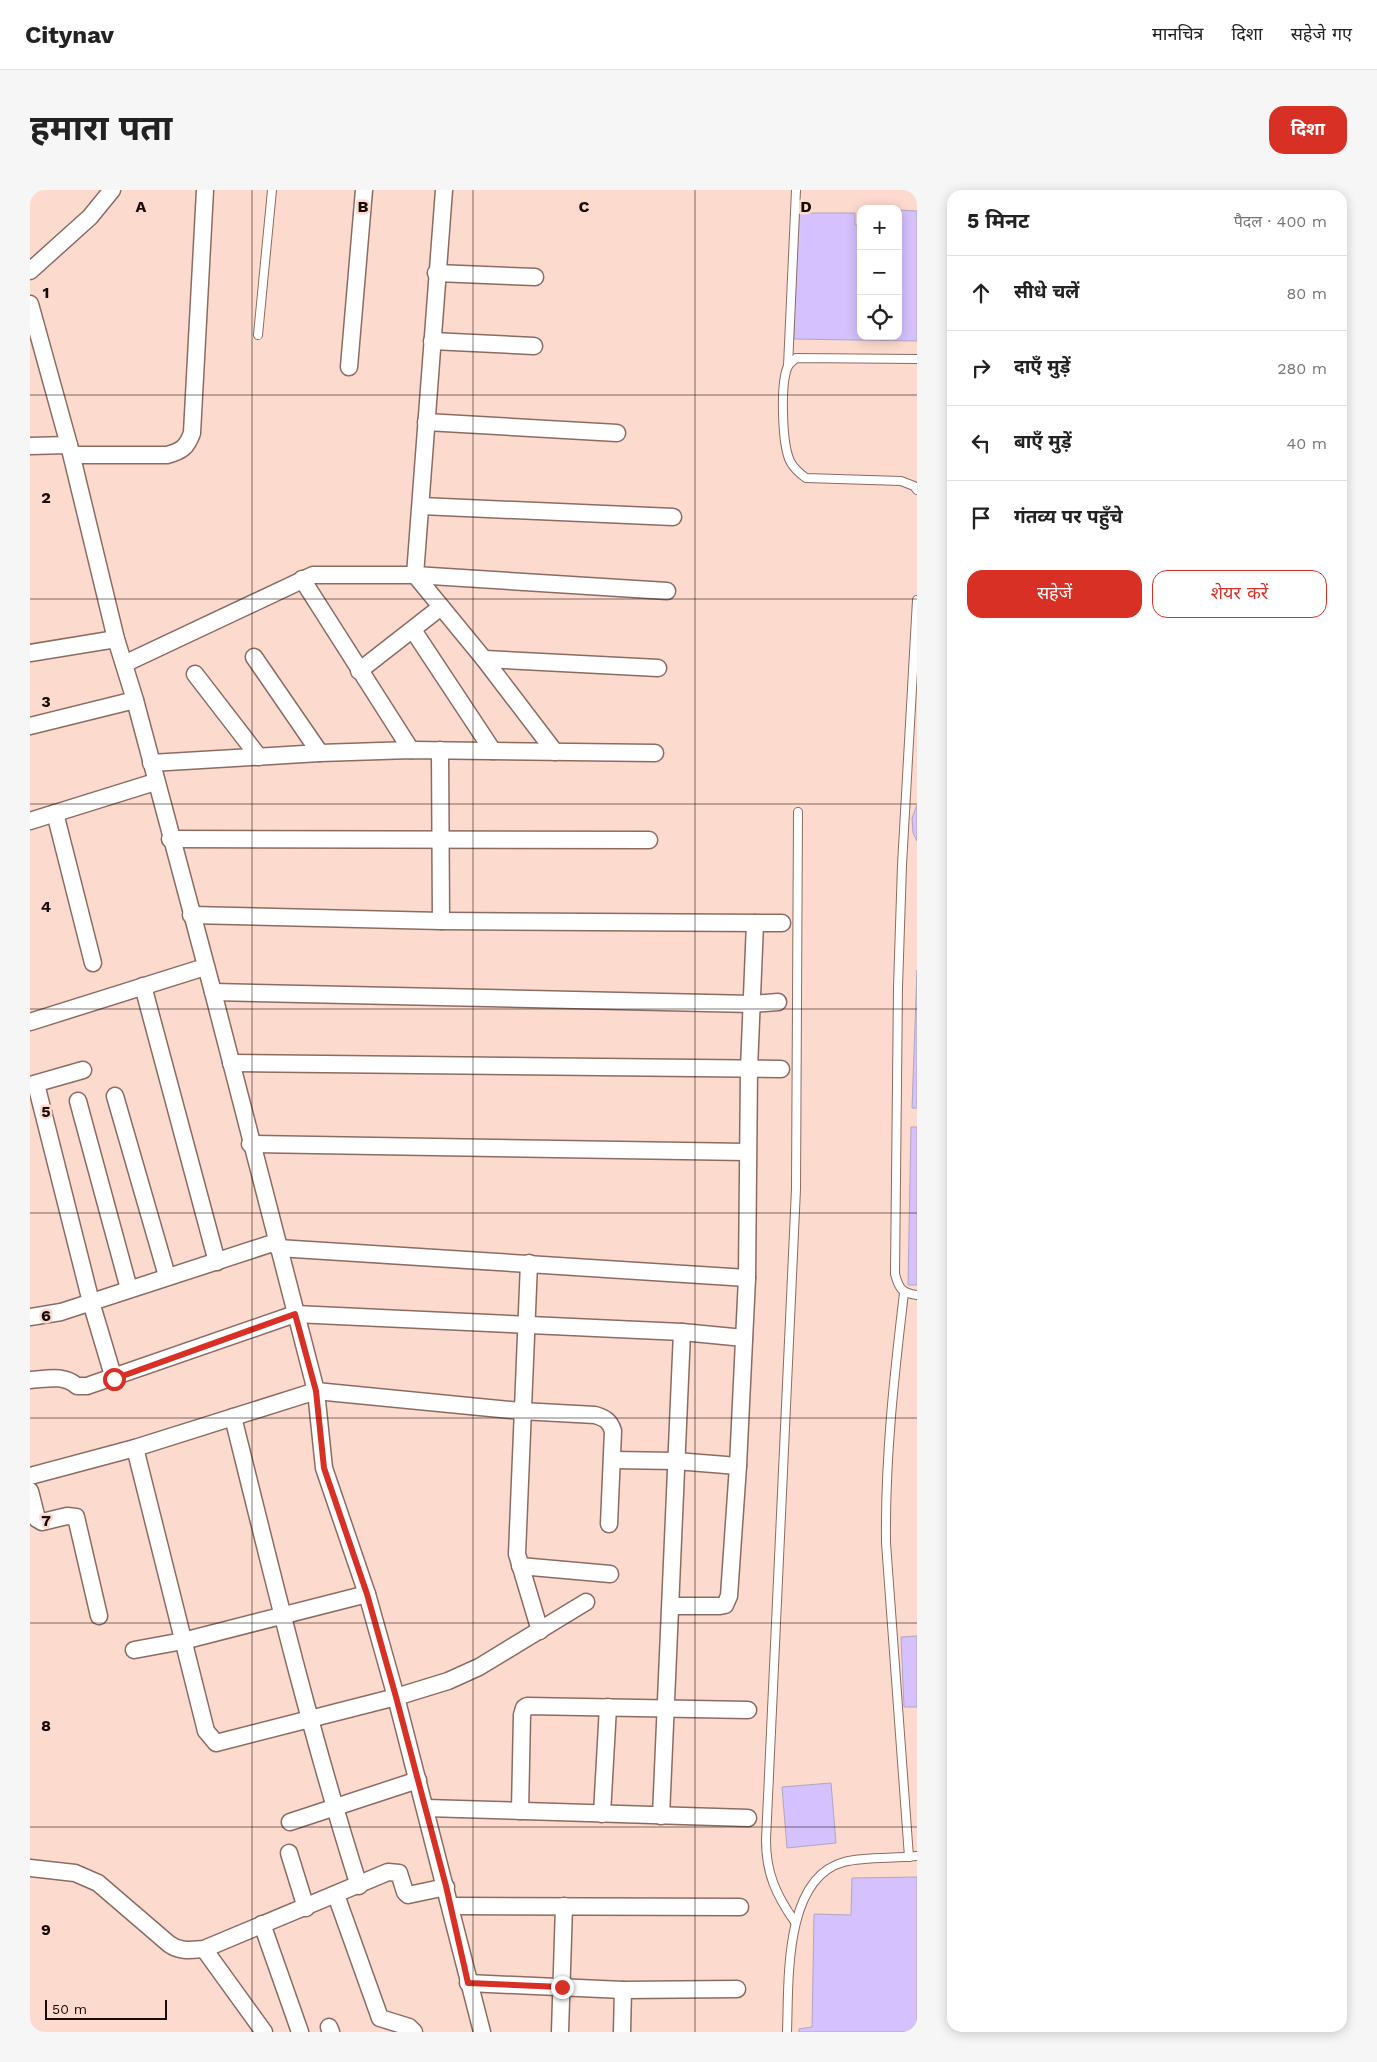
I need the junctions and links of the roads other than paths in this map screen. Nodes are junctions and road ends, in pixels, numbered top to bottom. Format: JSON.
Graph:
{"nodes":[{"id":1,"x":112,"y":190,"type":"edge"},
{"id":2,"x":205,"y":190,"type":"edge"},
{"id":3,"x":272,"y":190,"type":"edge"},
{"id":4,"x":364,"y":190,"type":"edge"},
{"id":5,"x":444,"y":190,"type":"edge"},
{"id":6,"x":796,"y":190,"type":"edge"},
{"id":7,"x":30,"y":270,"type":"edge"},
{"id":8,"x":436,"y":273,"type":"junction"},
{"id":9,"x":535,"y":278,"type":"dead end"},
{"id":10,"x":30,"y":304,"type":"edge"},
{"id":11,"x":258,"y":335,"type":"dead end"},
{"id":12,"x":432,"y":341,"type":"junction"},
{"id":13,"x":534,"y":346,"type":"dead end"},
{"id":14,"x":917,"y":359,"type":"edge"},
{"id":15,"x":788,"y":366,"type":"junction"},
{"id":16,"x":349,"y":367,"type":"dead end"},
{"id":17,"x":426,"y":422,"type":"junction"},
{"id":18,"x":617,"y":433,"type":"dead end"},
{"id":19,"x":30,"y":446,"type":"edge"},
{"id":20,"x":70,"y":450,"type":"junction"},
{"id":21,"x":917,"y":490,"type":"edge"},
{"id":22,"x":420,"y":506,"type":"junction"},
{"id":23,"x":673,"y":517,"type":"dead end"},
{"id":24,"x":415,"y":575,"type":"junction"},
{"id":25,"x":302,"y":579,"type":"junction"},
{"id":26,"x":667,"y":591,"type":"dead end"},
{"id":27,"x":917,"y":600,"type":"edge"},
{"id":28,"x":440,"y":607,"type":"junction"},
{"id":29,"x":413,"y":630,"type":"junction"},
{"id":30,"x":116,"y":639,"type":"junction"},
{"id":31,"x":30,"y":653,"type":"edge"},
{"id":32,"x":254,"y":657,"type":"dead end"},
{"id":33,"x":484,"y":659,"type":"junction"},
{"id":34,"x":124,"y":664,"type":"junction"},
{"id":35,"x":658,"y":668,"type":"dead end"},
{"id":36,"x":359,"y":671,"type":"junction"},
{"id":37,"x":195,"y":674,"type":"dead end"},
{"id":38,"x":135,"y":700,"type":"junction"},
{"id":39,"x":30,"y":726,"type":"edge"},
{"id":40,"x":411,"y":750,"type":"junction"},
{"id":41,"x":440,"y":750,"type":"junction"},
{"id":42,"x":493,"y":751,"type":"junction"},
{"id":43,"x":320,"y":752,"type":"junction"},
{"id":44,"x":555,"y":752,"type":"junction"},
{"id":45,"x":654,"y":753,"type":"dead end"},
{"id":46,"x":259,"y":757,"type":"junction"},
{"id":47,"x":151,"y":763,"type":"junction"},
{"id":48,"x":155,"y":782,"type":"junction"},
{"id":49,"x":798,"y":812,"type":"dead end"},
{"id":50,"x":55,"y":813,"type":"junction"},
{"id":51,"x":30,"y":821,"type":"edge"},
{"id":52,"x":170,"y":839,"type":"junction"},
{"id":53,"x":440,"y":840,"type":"junction"},
{"id":54,"x":649,"y":840,"type":"dead end"},
{"id":55,"x":190,"y":915,"type":"junction"},
{"id":56,"x":441,"y":921,"type":"junction"},
{"id":57,"x":755,"y":923,"type":"junction"},
{"id":58,"x":782,"y":923,"type":"dead end"},
{"id":59,"x":93,"y":963,"type":"dead end"},
{"id":60,"x":205,"y":967,"type":"junction"},
{"id":61,"x":143,"y":986,"type":"junction"},
{"id":62,"x":213,"y":992,"type":"junction"},
{"id":63,"x":778,"y":1002,"type":"dead end"},
{"id":64,"x":752,"y":1004,"type":"junction"},
{"id":65,"x":31,"y":1018,"type":"edge"},
{"id":66,"x":231,"y":1063,"type":"junction"},
{"id":67,"x":781,"y":1069,"type":"dead end"},
{"id":68,"x":83,"y":1070,"type":"dead end"},
{"id":69,"x":749,"y":1070,"type":"junction"},
{"id":70,"x":33,"y":1084,"type":"edge"},
{"id":71,"x":115,"y":1096,"type":"dead end"},
{"id":72,"x":78,"y":1101,"type":"dead end"},
{"id":73,"x":250,"y":1144,"type":"junction"},
{"id":74,"x":748,"y":1152,"type":"junction"},
{"id":75,"x":277,"y":1245,"type":"junction"},
{"id":76,"x":217,"y":1262,"type":"junction"},
{"id":77,"x":529,"y":1263,"type":"junction"},
{"id":78,"x":167,"y":1276,"type":"junction"},
{"id":79,"x":747,"y":1278,"type":"junction"},
{"id":80,"x":128,"y":1289,"type":"junction"},
{"id":81,"x":904,"y":1293,"type":"junction"},
{"id":82,"x":917,"y":1295,"type":"edge"},
{"id":83,"x":91,"y":1302,"type":"junction"},
{"id":84,"x":295,"y":1314,"type":"junction"},
{"id":85,"x":30,"y":1317,"type":"edge"},
{"id":86,"x":526,"y":1324,"type":"junction"},
{"id":87,"x":682,"y":1332,"type":"junction"},
{"id":88,"x":744,"y":1338,"type":"junction"},
{"id":89,"x":114,"y":1379,"type":"junction"},
{"id":90,"x":30,"y":1380,"type":"edge"},
{"id":91,"x":316,"y":1391,"type":"junction"},
{"id":92,"x":522,"y":1411,"type":"junction"},
{"id":93,"x":233,"y":1417,"type":"junction"},
{"id":94,"x":135,"y":1448,"type":"junction"},
{"id":95,"x":613,"y":1460,"type":"junction"},
{"id":96,"x":676,"y":1461,"type":"junction"},
{"id":97,"x":738,"y":1466,"type":"junction"},
{"id":98,"x":30,"y":1476,"type":"edge"},
{"id":99,"x":30,"y":1491,"type":"edge"},
{"id":100,"x":609,"y":1524,"type":"dead end"},
{"id":101,"x":520,"y":1566,"type":"junction"},
{"id":102,"x":610,"y":1574,"type":"dead end"},
{"id":103,"x":367,"y":1594,"type":"junction"},
{"id":104,"x":586,"y":1602,"type":"dead end"},
{"id":105,"x":672,"y":1606,"type":"junction"},
{"id":106,"x":99,"y":1616,"type":"dead end"},
{"id":107,"x":282,"y":1616,"type":"junction"},
{"id":108,"x":540,"y":1631,"type":"junction"},
{"id":109,"x":183,"y":1641,"type":"junction"},
{"id":110,"x":134,"y":1650,"type":"dead end"},
{"id":111,"x":396,"y":1697,"type":"junction"},
{"id":112,"x":608,"y":1707,"type":"junction"},
{"id":113,"x":667,"y":1708,"type":"junction"},
{"id":114,"x":748,"y":1710,"type":"dead end"},
{"id":115,"x":310,"y":1720,"type":"junction"},
{"id":116,"x":418,"y":1780,"type":"junction"},
{"id":117,"x":334,"y":1806,"type":"junction"},
{"id":118,"x":426,"y":1808,"type":"junction"},
{"id":119,"x":520,"y":1811,"type":"junction"},
{"id":120,"x":602,"y":1814,"type":"junction"},
{"id":121,"x":661,"y":1816,"type":"junction"},
{"id":122,"x":748,"y":1818,"type":"dead end"},
{"id":123,"x":290,"y":1822,"type":"dead end"},
{"id":124,"x":289,"y":1853,"type":"dead end"},
{"id":125,"x":913,"y":1856,"type":"edge"},
{"id":126,"x":30,"y":1868,"type":"edge"},
{"id":127,"x":359,"y":1886,"type":"junction"},
{"id":128,"x":446,"y":1886,"type":"junction"},
{"id":129,"x":336,"y":1895,"type":"junction"},
{"id":130,"x":450,"y":1906,"type":"junction"},
{"id":131,"x":564,"y":1906,"type":"junction"},
{"id":132,"x":740,"y":1907,"type":"dead end"},
{"id":133,"x":306,"y":1908,"type":"junction"},
{"id":134,"x":795,"y":1922,"type":"junction"},
{"id":135,"x":262,"y":1924,"type":"junction"},
{"id":136,"x":204,"y":1949,"type":"junction"},
{"id":137,"x":468,"y":1983,"type":"junction"},
{"id":138,"x":562,"y":1987,"type":"junction"},
{"id":139,"x":737,"y":1989,"type":"dead end"},
{"id":140,"x":623,"y":1990,"type":"junction"},
{"id":141,"x":264,"y":2032,"type":"edge"},
{"id":142,"x":300,"y":2032,"type":"edge"},
{"id":143,"x":414,"y":2032,"type":"edge"},
{"id":144,"x":482,"y":2032,"type":"edge"},
{"id":145,"x":560,"y":2032,"type":"edge"},
{"id":146,"x":622,"y":2032,"type":"edge"},
{"id":147,"x":787,"y":2032,"type":"edge"}],
"edges":[{"from":1,"to":7,"type":"street"},
{"from":2,"to":20,"type":"street"},
{"from":3,"to":11,"type":"lane"},
{"from":4,"to":16,"type":"street"},
{"from":5,"to":8,"type":"street"},
{"from":6,"to":15,"type":"lane"},
{"from":8,"to":9,"type":"street"},
{"from":8,"to":12,"type":"street"},
{"from":10,"to":20,"type":"street"},
{"from":12,"to":13,"type":"street"},
{"from":12,"to":17,"type":"street"},
{"from":14,"to":15,"type":"lane"},
{"from":15,"to":21,"type":"lane"},
{"from":17,"to":18,"type":"street"},
{"from":17,"to":22,"type":"street"},
{"from":19,"to":20,"type":"street"},
{"from":20,"to":30,"type":"street"},
{"from":22,"to":23,"type":"street"},
{"from":22,"to":24,"type":"street"},
{"from":24,"to":25,"type":"street"},
{"from":24,"to":26,"type":"street"},
{"from":24,"to":28,"type":"street"},
{"from":25,"to":34,"type":"street"},
{"from":25,"to":36,"type":"street"},
{"from":27,"to":81,"type":"lane"},
{"from":28,"to":29,"type":"street"},
{"from":28,"to":33,"type":"street"},
{"from":29,"to":36,"type":"street"},
{"from":29,"to":42,"type":"street"},
{"from":30,"to":31,"type":"street"},
{"from":30,"to":34,"type":"street"},
{"from":32,"to":43,"type":"street"},
{"from":33,"to":35,"type":"street"},
{"from":33,"to":44,"type":"street"},
{"from":34,"to":38,"type":"street"},
{"from":36,"to":40,"type":"street"},
{"from":37,"to":46,"type":"street"},
{"from":38,"to":39,"type":"street"},
{"from":38,"to":47,"type":"street"},
{"from":40,"to":41,"type":"street"},
{"from":40,"to":43,"type":"street"},
{"from":41,"to":42,"type":"street"},
{"from":41,"to":53,"type":"street"},
{"from":42,"to":44,"type":"street"},
{"from":43,"to":46,"type":"street"},
{"from":44,"to":45,"type":"street"},
{"from":46,"to":47,"type":"street"},
{"from":47,"to":48,"type":"street"},
{"from":48,"to":50,"type":"street"},
{"from":48,"to":52,"type":"street"},
{"from":49,"to":134,"type":"lane"},
{"from":50,"to":51,"type":"street"},
{"from":50,"to":59,"type":"street"},
{"from":52,"to":53,"type":"street"},
{"from":52,"to":55,"type":"street"},
{"from":53,"to":54,"type":"street"},
{"from":53,"to":56,"type":"street"},
{"from":55,"to":56,"type":"street"},
{"from":55,"to":60,"type":"street"},
{"from":56,"to":57,"type":"street"},
{"from":57,"to":58,"type":"street"},
{"from":57,"to":64,"type":"street"},
{"from":60,"to":61,"type":"street"},
{"from":60,"to":62,"type":"street"},
{"from":61,"to":65,"type":"street"},
{"from":61,"to":76,"type":"street"},
{"from":62,"to":64,"type":"street"},
{"from":62,"to":66,"type":"street"},
{"from":63,"to":64,"type":"street"},
{"from":64,"to":69,"type":"street"},
{"from":66,"to":69,"type":"street"},
{"from":66,"to":73,"type":"street"},
{"from":67,"to":69,"type":"street"},
{"from":68,"to":70,"type":"street"},
{"from":69,"to":74,"type":"street"},
{"from":70,"to":83,"type":"street"},
{"from":71,"to":78,"type":"street"},
{"from":72,"to":80,"type":"street"},
{"from":73,"to":74,"type":"street"},
{"from":73,"to":75,"type":"street"},
{"from":74,"to":79,"type":"street"},
{"from":75,"to":76,"type":"street"},
{"from":75,"to":77,"type":"street"},
{"from":75,"to":84,"type":"street"},
{"from":76,"to":78,"type":"street"},
{"from":77,"to":79,"type":"street"},
{"from":77,"to":86,"type":"street"},
{"from":78,"to":80,"type":"street"},
{"from":79,"to":88,"type":"street"},
{"from":80,"to":83,"type":"street"},
{"from":81,"to":82,"type":"lane"},
{"from":81,"to":125,"type":"lane"},
{"from":83,"to":85,"type":"street"},
{"from":83,"to":89,"type":"street"},
{"from":84,"to":86,"type":"street"},
{"from":84,"to":89,"type":"street"},
{"from":84,"to":91,"type":"street"},
{"from":86,"to":87,"type":"street"},
{"from":86,"to":92,"type":"street"},
{"from":87,"to":88,"type":"street"},
{"from":87,"to":96,"type":"street"},
{"from":88,"to":97,"type":"street"},
{"from":89,"to":90,"type":"street"},
{"from":91,"to":92,"type":"street"},
{"from":91,"to":93,"type":"street"},
{"from":91,"to":103,"type":"street"},
{"from":92,"to":95,"type":"street"},
{"from":92,"to":101,"type":"street"},
{"from":93,"to":94,"type":"street"},
{"from":93,"to":107,"type":"street"},
{"from":94,"to":98,"type":"street"},
{"from":94,"to":109,"type":"street"},
{"from":95,"to":96,"type":"street"},
{"from":95,"to":100,"type":"street"},
{"from":96,"to":97,"type":"street"},
{"from":96,"to":105,"type":"street"},
{"from":97,"to":105,"type":"street"},
{"from":99,"to":106,"type":"street"},
{"from":101,"to":102,"type":"street"},
{"from":101,"to":108,"type":"street"},
{"from":103,"to":107,"type":"street"},
{"from":103,"to":111,"type":"street"},
{"from":104,"to":108,"type":"street"},
{"from":105,"to":113,"type":"street"},
{"from":107,"to":109,"type":"street"},
{"from":107,"to":115,"type":"street"},
{"from":108,"to":111,"type":"street"},
{"from":109,"to":110,"type":"street"},
{"from":109,"to":115,"type":"street"},
{"from":111,"to":115,"type":"street"},
{"from":111,"to":116,"type":"street"},
{"from":112,"to":113,"type":"street"},
{"from":112,"to":119,"type":"street"},
{"from":112,"to":120,"type":"street"},
{"from":113,"to":114,"type":"street"},
{"from":113,"to":121,"type":"street"},
{"from":115,"to":117,"type":"street"},
{"from":116,"to":117,"type":"street"},
{"from":116,"to":118,"type":"street"},
{"from":117,"to":123,"type":"street"},
{"from":117,"to":127,"type":"street"},
{"from":118,"to":119,"type":"street"},
{"from":118,"to":128,"type":"street"},
{"from":119,"to":120,"type":"street"},
{"from":120,"to":121,"type":"street"},
{"from":121,"to":122,"type":"street"},
{"from":124,"to":133,"type":"street"},
{"from":125,"to":134,"type":"lane"},
{"from":126,"to":136,"type":"street"},
{"from":127,"to":128,"type":"street"},
{"from":127,"to":129,"type":"street"},
{"from":128,"to":130,"type":"street"},
{"from":129,"to":133,"type":"street"},
{"from":129,"to":143,"type":"street"},
{"from":130,"to":131,"type":"street"},
{"from":130,"to":137,"type":"street"},
{"from":131,"to":132,"type":"street"},
{"from":131,"to":138,"type":"street"},
{"from":133,"to":135,"type":"street"},
{"from":134,"to":147,"type":"lane"},
{"from":135,"to":136,"type":"street"},
{"from":135,"to":142,"type":"street"},
{"from":136,"to":141,"type":"street"},
{"from":137,"to":138,"type":"street"},
{"from":137,"to":144,"type":"street"},
{"from":138,"to":140,"type":"street"},
{"from":138,"to":145,"type":"street"},
{"from":139,"to":140,"type":"street"},
{"from":140,"to":146,"type":"street"}]}
